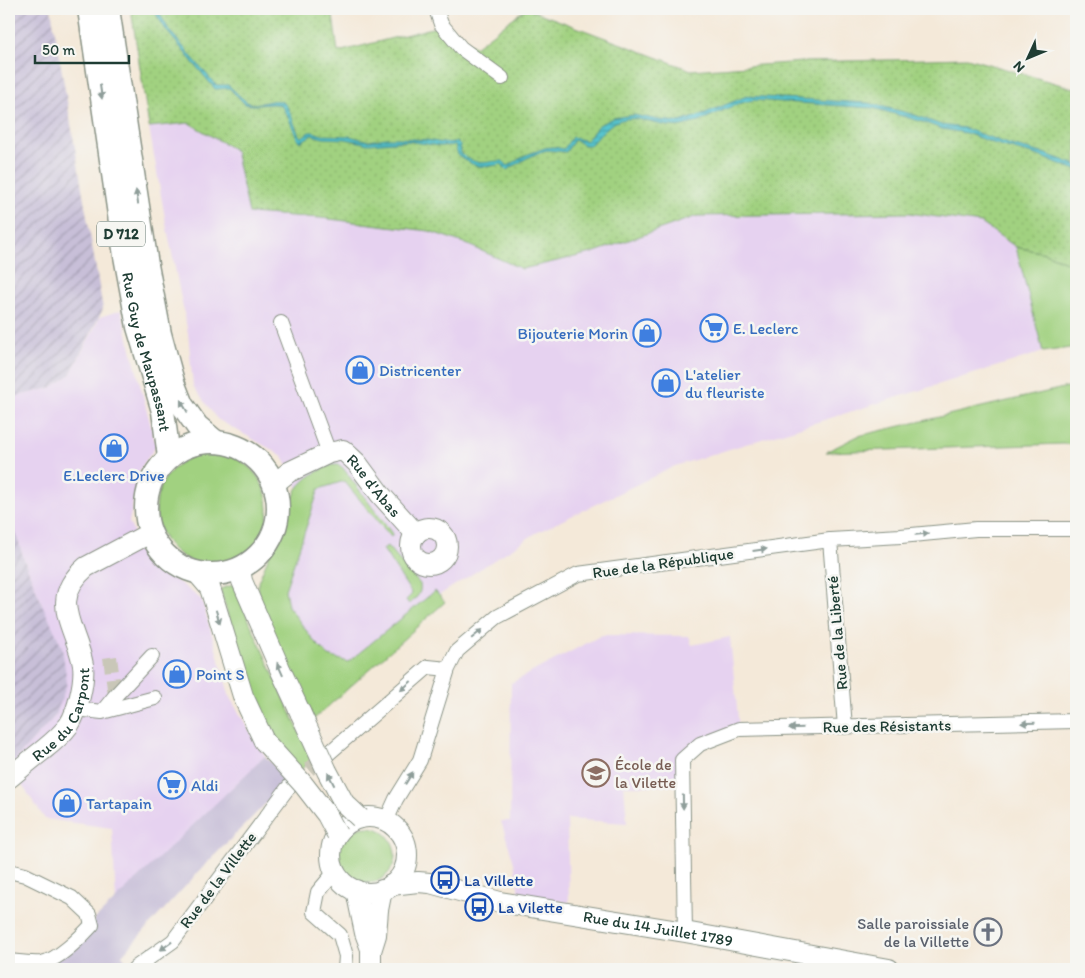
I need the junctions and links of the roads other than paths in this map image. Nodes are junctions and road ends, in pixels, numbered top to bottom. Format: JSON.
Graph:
{"nodes":[{"id":1,"x":89,"y":9,"type":"edge"},
{"id":2,"x":108,"y":9,"type":"edge"},
{"id":3,"x":436,"y":9,"type":"edge"},
{"id":4,"x":502,"y":78,"type":"dead end"},
{"id":5,"x":281,"y":323,"type":"dead end"},
{"id":6,"x":216,"y":442,"type":"junction"},
{"id":7,"x":329,"y":453,"type":"junction"},
{"id":8,"x":169,"y":457,"type":"junction"},
{"id":9,"x":274,"y":484,"type":"junction"},
{"id":10,"x":1076,"y":529,"type":"edge"},
{"id":11,"x":150,"y":533,"type":"junction"},
{"id":12,"x":416,"y":534,"type":"dead end"},
{"id":13,"x":830,"y":540,"type":"junction"},
{"id":14,"x":240,"y":569,"type":"junction"},
{"id":15,"x":198,"y":574,"type":"junction"},
{"id":16,"x":152,"y":656,"type":"dead end"},
{"id":17,"x":448,"y":669,"type":"junction"},
{"id":18,"x":155,"y":698,"type":"dead end"},
{"id":19,"x":77,"y":709,"type":"junction"},
{"id":20,"x":102,"y":712,"type":"junction"},
{"id":21,"x":1076,"y":721,"type":"edge"},
{"id":22,"x":845,"y":727,"type":"junction"},
{"id":23,"x":329,"y":753,"type":"tunnel mouth"},
{"id":24,"x":9,"y":778,"type":"edge"},
{"id":25,"x":293,"y":783,"type":"tunnel mouth"},
{"id":26,"x":360,"y":818,"type":"junction"},
{"id":27,"x":386,"y":821,"type":"junction"},
{"id":28,"x":337,"y":834,"type":"junction"},
{"id":29,"x":407,"y":858,"type":"junction"},
{"id":30,"x":9,"y":871,"type":"edge"},
{"id":31,"x":335,"y":872,"type":"junction"},
{"id":32,"x":430,"y":883,"type":"junction"},
{"id":33,"x":387,"y":888,"type":"junction"},
{"id":34,"x":356,"y":890,"type":"junction"},
{"id":35,"x":685,"y":932,"type":"junction"},
{"id":36,"x":9,"y":961,"type":"edge"},
{"id":37,"x":371,"y":964,"type":"edge"},
{"id":38,"x":136,"y":969,"type":"edge"},
{"id":39,"x":345,"y":969,"type":"edge"},
{"id":40,"x":889,"y":969,"type":"edge"}],
"edges":[{"from":1,"to":8,"type":"main road","name":"Rue Guy de Maupassant","number":"D 712","one_way":true},
{"from":6,"to":2,"type":"main road","name":"Rue Guy de Maupassant","number":"D 712","one_way":true},
{"from":3,"to":4,"type":"street"},
{"from":5,"to":7,"type":"street"},
{"from":6,"to":8,"type":"main road"},
{"from":6,"to":9,"type":"main road"},
{"from":7,"to":9,"type":"main road","name":"Rue d'Abas"},
{"from":7,"to":12,"type":"main road","name":"Rue d'Abas"},
{"from":8,"to":11,"type":"main road"},
{"from":9,"to":14,"type":"main road"},
{"from":13,"to":10,"type":"street","name":"Rue de la République","one_way":true},
{"from":11,"to":15,"type":"main road"},
{"from":11,"to":19,"type":"main road","name":"Rue du Carpont"},
{"from":17,"to":13,"type":"street","name":"Rue de la République","one_way":true},
{"from":13,"to":22,"type":"street","name":"Rue de la Liberté"},
{"from":14,"to":15,"type":"main road"},
{"from":26,"to":14,"type":"main road","one_way":true,"bridge":true},
{"from":15,"to":28,"type":"main road","one_way":true,"bridge":true},
{"from":16,"to":20,"type":"street"},
{"from":17,"to":23,"type":"street","one_way":true},
{"from":27,"to":17,"type":"street","name":"Rue de la République","one_way":true},
{"from":18,"to":20,"type":"street"},
{"from":19,"to":20,"type":"street"},
{"from":19,"to":24,"type":"main road","name":"Rue du Carpont"},
{"from":21,"to":22,"type":"street","name":"Rue des Résistants","one_way":true},
{"from":22,"to":35,"type":"street","name":"Rue des Résistants","one_way":true},
{"from":25,"to":38,"type":"street","name":"Rue de la Villette","one_way":true},
{"from":26,"to":27,"type":"main road"},
{"from":26,"to":28,"type":"main road"},
{"from":27,"to":29,"type":"main road"},
{"from":28,"to":31,"type":"main road"},
{"from":29,"to":32,"type":"main road"},
{"from":29,"to":33,"type":"main road"},
{"from":30,"to":36,"type":"street"},
{"from":31,"to":34,"type":"main road"},
{"from":31,"to":39,"type":"street"},
{"from":32,"to":33,"type":"main road","name":"Rue du 14 Juillet 1789"},
{"from":32,"to":35,"type":"main road","name":"Rue du 14 Juillet 1789"},
{"from":33,"to":34,"type":"main road"},
{"from":33,"to":37,"type":"main road"},
{"from":34,"to":37,"type":"main road"},
{"from":35,"to":40,"type":"main road","name":"Rue du 14 Juillet 1789"}]}
